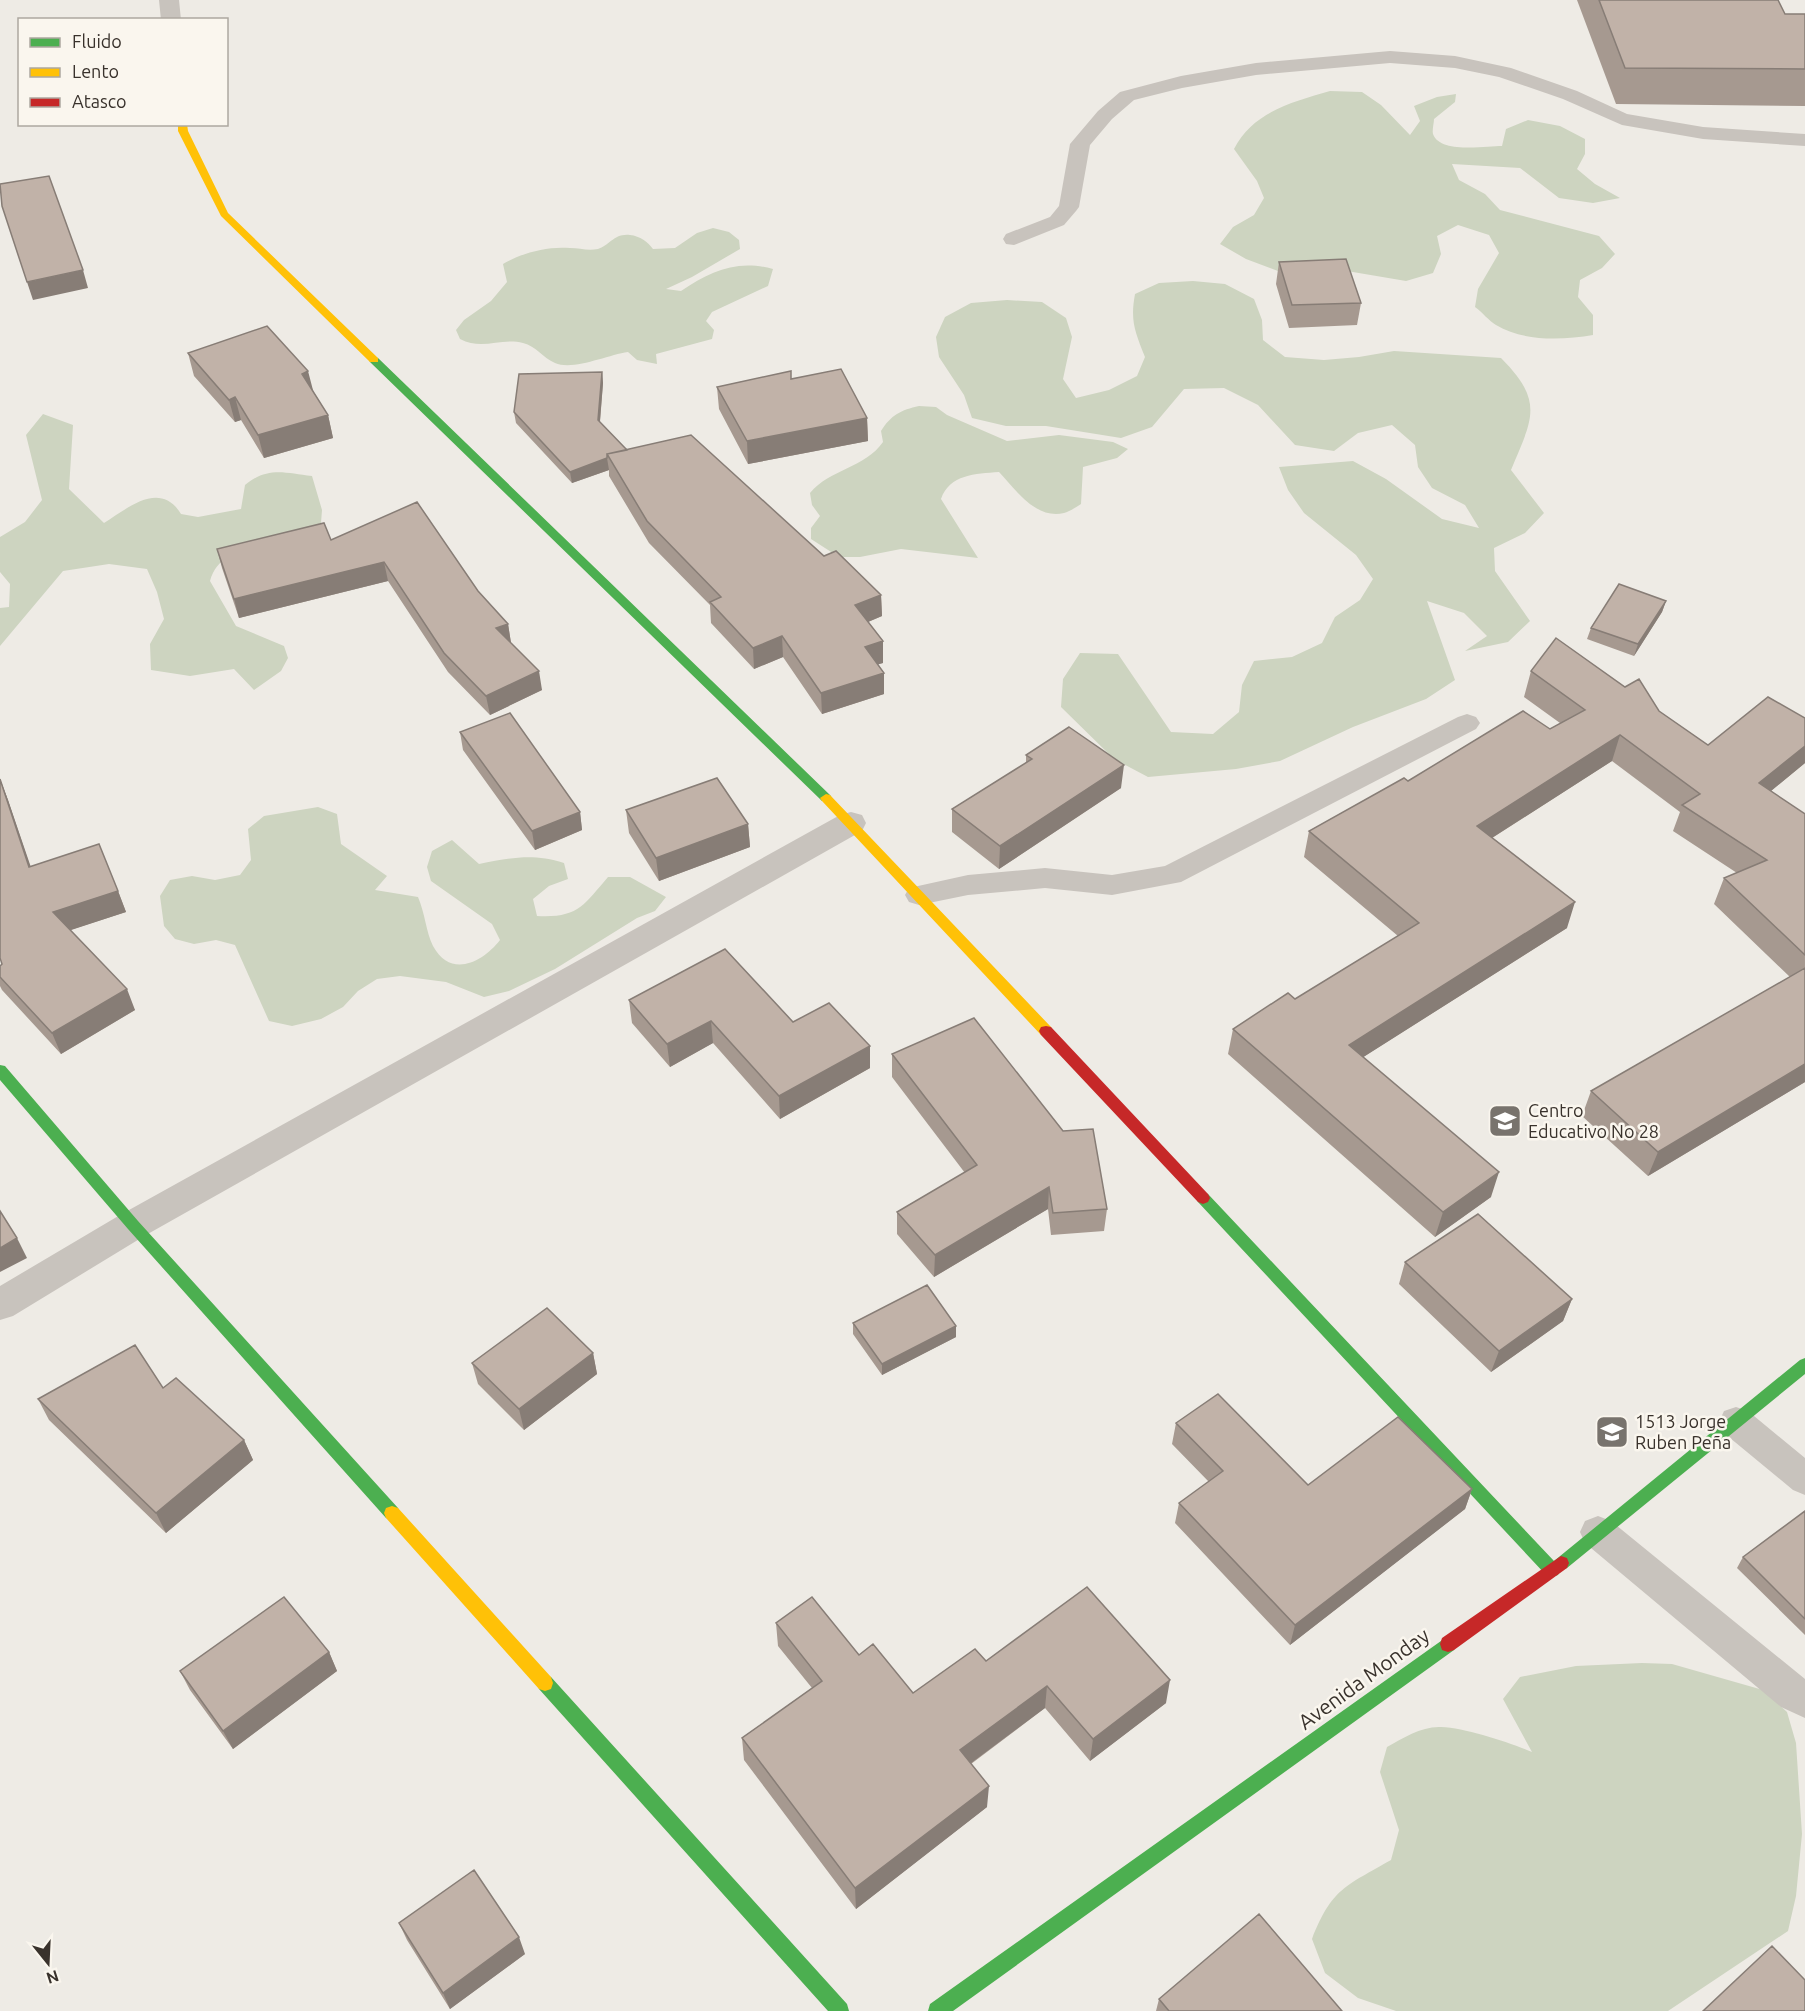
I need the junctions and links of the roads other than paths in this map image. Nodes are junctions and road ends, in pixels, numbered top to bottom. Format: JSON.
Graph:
{"nodes":[{"id":1,"x":169,"y":0,"type":"edge"},
{"id":2,"x":171,"y":18,"type":"edge"},
{"id":3,"x":182,"y":126,"type":"edge"},
{"id":4,"x":1805,"y":140,"type":"edge"},
{"id":5,"x":1014,"y":239,"type":"dead end"},
{"id":6,"x":1467,"y":723,"type":"dead end"},
{"id":7,"x":851,"y":823,"type":"junction"},
{"id":8,"x":919,"y":895,"type":"junction"},
{"id":9,"x":0,"y":1070,"type":"edge"},
{"id":10,"x":133,"y":1226,"type":"junction"},
{"id":11,"x":0,"y":1305,"type":"edge"},
{"id":12,"x":1805,"y":1365,"type":"edge"},
{"id":13,"x":1736,"y":1422,"type":"junction"},
{"id":14,"x":1805,"y":1479,"type":"edge"},
{"id":15,"x":1598,"y":1532,"type":"junction"},
{"id":16,"x":1552,"y":1570,"type":"junction"},
{"id":17,"x":1805,"y":1700,"type":"edge"},
{"id":18,"x":840,"y":2011,"type":"edge"},
{"id":19,"x":937,"y":2011,"type":"edge"}],
"edges":[{"from":1,"to":2,"type":"street"},
{"from":3,"to":7,"type":"street"},
{"from":4,"to":5,"type":"lane"},
{"from":6,"to":8,"type":"lane"},
{"from":7,"to":8,"type":"street"},
{"from":7,"to":10,"type":"street"},
{"from":8,"to":16,"type":"street"},
{"from":9,"to":10,"type":"street"},
{"from":10,"to":11,"type":"street"},
{"from":10,"to":18,"type":"street"},
{"from":12,"to":13,"type":"street","name":"Avenida Monday"},
{"from":13,"to":14,"type":"lane"},
{"from":13,"to":15,"type":"street","name":"Avenida Monday"},
{"from":15,"to":16,"type":"street","name":"Avenida Monday"},
{"from":15,"to":17,"type":"lane"},
{"from":16,"to":19,"type":"street","name":"Avenida Monday"}]}
